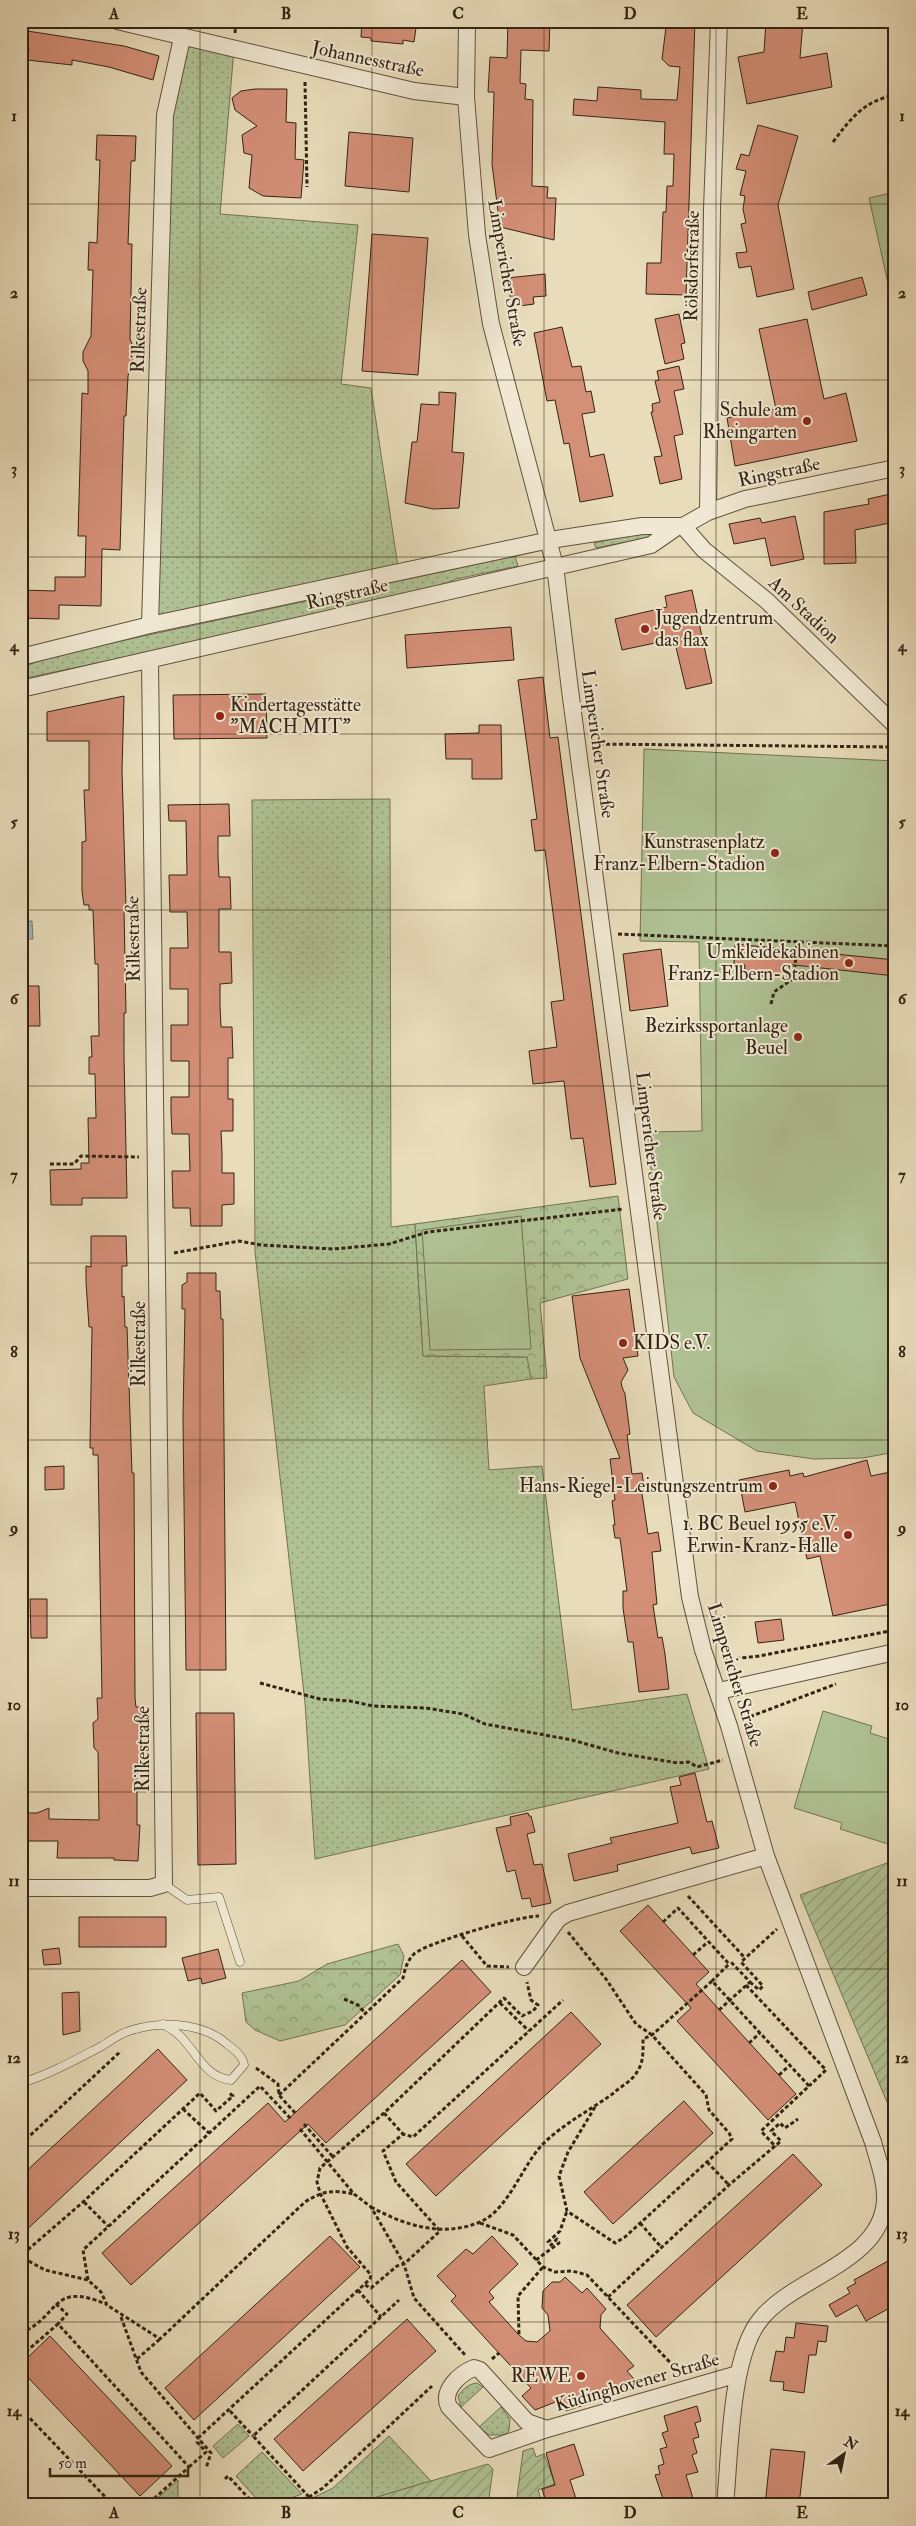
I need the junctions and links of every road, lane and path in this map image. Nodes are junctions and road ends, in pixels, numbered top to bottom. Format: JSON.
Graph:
{"nodes":[{"id":1,"x":117,"y":21,"type":"edge"},
{"id":2,"x":467,"y":21,"type":"edge"},
{"id":3,"x":719,"y":21,"type":"edge"},
{"id":4,"x":182,"y":38,"type":"junction"},
{"id":5,"x":304,"y":66,"type":"junction"},
{"id":6,"x":895,"y":95,"type":"edge"},
{"id":7,"x":466,"y":97,"type":"junction"},
{"id":8,"x":833,"y":142,"type":"dead end"},
{"id":9,"x":307,"y":187,"type":"dead end"},
{"id":10,"x":895,"y":468,"type":"edge"},
{"id":11,"x":708,"y":512,"type":"junction"},
{"id":12,"x":680,"y":527,"type":"junction"},
{"id":13,"x":550,"y":540,"type":"junction"},
{"id":14,"x":555,"y":566,"type":"junction"},
{"id":15,"x":150,"y":625,"type":"junction"},
{"id":16,"x":21,"y":657,"type":"edge"},
{"id":17,"x":150,"y":660,"type":"junction"},
{"id":18,"x":21,"y":689,"type":"edge"},
{"id":19,"x":895,"y":725,"type":"edge"},
{"id":20,"x":577,"y":743,"type":"junction"},
{"id":21,"x":895,"y":747,"type":"edge"},
{"id":22,"x":603,"y":934,"type":"junction"},
{"id":23,"x":798,"y":942,"type":"junction"},
{"id":24,"x":895,"y":946,"type":"edge"},
{"id":25,"x":771,"y":1004,"type":"dead end"},
{"id":26,"x":157,"y":1157,"type":"junction"},
{"id":27,"x":50,"y":1164,"type":"dead end"},
{"id":28,"x":638,"y":1207,"type":"junction"},
{"id":29,"x":159,"y":1256,"type":"junction"},
{"id":30,"x":895,"y":1630,"type":"edge"},
{"id":31,"x":895,"y":1652,"type":"edge"},
{"id":32,"x":708,"y":1661,"type":"junction"},
{"id":33,"x":844,"y":1681,"type":"dead end"},
{"id":34,"x":260,"y":1683,"type":"dead end"},
{"id":35,"x":719,"y":1691,"type":"junction"},
{"id":36,"x":730,"y":1726,"type":"junction"},
{"id":37,"x":738,"y":1756,"type":"junction"},
{"id":38,"x":766,"y":1856,"type":"junction"},
{"id":39,"x":676,"y":1882,"type":"junction"},
{"id":40,"x":164,"y":1884,"type":"junction"},
{"id":41,"x":21,"y":1888,"type":"edge"},
{"id":42,"x":789,"y":1918,"type":"junction"},
{"id":43,"x":558,"y":1919,"type":"junction"},
{"id":44,"x":663,"y":1922,"type":"dead end"},
{"id":45,"x":462,"y":1936,"type":"junction"},
{"id":46,"x":708,"y":1942,"type":"junction"},
{"id":47,"x":693,"y":1955,"type":"dead end"},
{"id":48,"x":744,"y":1958,"type":"junction"},
{"id":49,"x":240,"y":1962,"type":"dead end"},
{"id":50,"x":731,"y":1962,"type":"dead end"},
{"id":51,"x":524,"y":1968,"type":"junction"},
{"id":52,"x":712,"y":1981,"type":"junction"},
{"id":53,"x":750,"y":1982,"type":"junction"},
{"id":54,"x":746,"y":1985,"type":"junction"},
{"id":55,"x":344,"y":1999,"type":"dead end"},
{"id":56,"x":563,"y":2000,"type":"dead end"},
{"id":57,"x":730,"y":2001,"type":"junction"},
{"id":58,"x":500,"y":2003,"type":"junction"},
{"id":59,"x":719,"y":2010,"type":"dead end"},
{"id":60,"x":366,"y":2014,"type":"junction"},
{"id":61,"x":163,"y":2024,"type":"junction"},
{"id":62,"x":129,"y":2031,"type":"junction"},
{"id":63,"x":529,"y":2031,"type":"junction"},
{"id":64,"x":760,"y":2033,"type":"junction"},
{"id":65,"x":652,"y":2035,"type":"junction"},
{"id":66,"x":749,"y":2043,"type":"dead end"},
{"id":67,"x":243,"y":2060,"type":"junction"},
{"id":68,"x":790,"y":2065,"type":"junction"},
{"id":69,"x":779,"y":2075,"type":"dead end"},
{"id":70,"x":231,"y":2080,"type":"junction"},
{"id":71,"x":21,"y":2083,"type":"edge"},
{"id":72,"x":809,"y":2086,"type":"junction"},
{"id":73,"x":279,"y":2095,"type":"junction"},
{"id":74,"x":595,"y":2106,"type":"junction"},
{"id":75,"x":184,"y":2109,"type":"junction"},
{"id":76,"x":384,"y":2113,"type":"junction"},
{"id":77,"x":296,"y":2114,"type":"dead end"},
{"id":78,"x":291,"y":2119,"type":"dead end"},
{"id":79,"x":798,"y":2120,"type":"dead end"},
{"id":80,"x":304,"y":2124,"type":"dead end"},
{"id":81,"x":300,"y":2129,"type":"dead end"},
{"id":82,"x":209,"y":2133,"type":"junction"},
{"id":83,"x":403,"y":2134,"type":"junction"},
{"id":84,"x":21,"y":2144,"type":"edge"},
{"id":85,"x":776,"y":2147,"type":"junction"},
{"id":86,"x":333,"y":2157,"type":"junction"},
{"id":87,"x":329,"y":2161,"type":"junction"},
{"id":88,"x":708,"y":2162,"type":"junction"},
{"id":89,"x":729,"y":2185,"type":"junction"},
{"id":90,"x":320,"y":2193,"type":"junction"},
{"id":91,"x":354,"y":2194,"type":"junction"},
{"id":92,"x":84,"y":2202,"type":"junction"},
{"id":93,"x":890,"y":2204,"type":"edge"},
{"id":94,"x":371,"y":2207,"type":"junction"},
{"id":95,"x":567,"y":2211,"type":"junction"},
{"id":96,"x":640,"y":2222,"type":"junction"},
{"id":97,"x":479,"y":2223,"type":"junction"},
{"id":98,"x":108,"y":2226,"type":"junction"},
{"id":99,"x":440,"y":2231,"type":"junction"},
{"id":100,"x":662,"y":2248,"type":"junction"},
{"id":101,"x":22,"y":2253,"type":"edge"},
{"id":102,"x":23,"y":2258,"type":"junction"},
{"id":103,"x":536,"y":2260,"type":"junction"},
{"id":104,"x":404,"y":2264,"type":"junction"},
{"id":105,"x":543,"y":2267,"type":"junction"},
{"id":106,"x":21,"y":2268,"type":"edge"},
{"id":107,"x":88,"y":2280,"type":"junction"},
{"id":108,"x":364,"y":2285,"type":"junction"},
{"id":109,"x":358,"y":2290,"type":"junction"},
{"id":110,"x":608,"y":2297,"type":"junction"},
{"id":111,"x":399,"y":2300,"type":"dead end"},
{"id":112,"x":56,"y":2304,"type":"junction"},
{"id":113,"x":107,"y":2305,"type":"junction"},
{"id":114,"x":121,"y":2315,"type":"junction"},
{"id":115,"x":381,"y":2317,"type":"junction"},
{"id":116,"x":58,"y":2324,"type":"junction"},
{"id":117,"x":21,"y":2333,"type":"edge"},
{"id":118,"x":518,"y":2334,"type":"dead end"},
{"id":119,"x":160,"y":2339,"type":"junction"},
{"id":120,"x":21,"y":2356,"type":"edge"},
{"id":121,"x":137,"y":2359,"type":"junction"},
{"id":122,"x":466,"y":2361,"type":"junction"},
{"id":123,"x":738,"y":2374,"type":"junction"},
{"id":124,"x":438,"y":2381,"type":"dead end"},
{"id":125,"x":693,"y":2387,"type":"junction"},
{"id":126,"x":21,"y":2408,"type":"edge"},
{"id":127,"x":230,"y":2410,"type":"junction"},
{"id":128,"x":547,"y":2429,"type":"junction"},
{"id":129,"x":253,"y":2436,"type":"junction"},
{"id":130,"x":198,"y":2438,"type":"junction"},
{"id":131,"x":189,"y":2468,"type":"junction"},
{"id":132,"x":206,"y":2468,"type":"dead end"},
{"id":133,"x":225,"y":2479,"type":"dead end"},
{"id":134,"x":309,"y":2496,"type":"junction"},
{"id":135,"x":112,"y":2505,"type":"edge"},
{"id":136,"x":146,"y":2505,"type":"edge"},
{"id":137,"x":255,"y":2505,"type":"edge"},
{"id":138,"x":284,"y":2505,"type":"edge"},
{"id":139,"x":725,"y":2505,"type":"edge"}],
"edges":[{"from":1,"to":4,"type":"street","name":"Johannesstraße"},
{"from":2,"to":7,"type":"street","name":"Limpericher Straße"},
{"from":3,"to":11,"type":"street","name":"Rölsdorfstraße"},
{"from":4,"to":5,"type":"street","name":"Johannesstraße"},
{"from":4,"to":15,"type":"street","name":"Rilkestraße"},
{"from":5,"to":7,"type":"street","name":"Johannesstraße"},
{"from":5,"to":9,"type":"path"},
{"from":6,"to":8,"type":"path"},
{"from":7,"to":13,"type":"street","name":"Limpericher Straße"},
{"from":10,"to":11,"type":"street","name":"Ringstraße"},
{"from":11,"to":12,"type":"street","name":"Ringstraße"},
{"from":12,"to":13,"type":"street","name":"Ringstraße"},
{"from":12,"to":14,"type":"street","name":"Ringstraße"},
{"from":12,"to":19,"type":"street","name":"Am Stadion"},
{"from":13,"to":14,"type":"street","name":"Limpericher Straße"},
{"from":13,"to":15,"type":"street","name":"Ringstraße"},
{"from":14,"to":17,"type":"street","name":"Ringstraße"},
{"from":14,"to":20,"type":"street","name":"Limpericher Straße"},
{"from":15,"to":16,"type":"street","name":"Ringstraße"},
{"from":17,"to":18,"type":"street","name":"Ringstraße"},
{"from":17,"to":26,"type":"street","name":"Rilkestraße"},
{"from":20,"to":21,"type":"path"},
{"from":20,"to":22,"type":"street","name":"Limpericher Straße"},
{"from":22,"to":23,"type":"path"},
{"from":22,"to":28,"type":"street","name":"Limpericher Straße"},
{"from":23,"to":24,"type":"path"},
{"from":23,"to":25,"type":"path"},
{"from":26,"to":27,"type":"path"},
{"from":26,"to":29,"type":"street","name":"Rilkestraße"},
{"from":28,"to":29,"type":"path"},
{"from":28,"to":32,"type":"street","name":"Limpericher Straße"},
{"from":29,"to":40,"type":"street","name":"Rilkestraße"},
{"from":30,"to":32,"type":"path"},
{"from":31,"to":35,"type":"street"},
{"from":32,"to":35,"type":"street","name":"Limpericher Straße"},
{"from":33,"to":36,"type":"path"},
{"from":34,"to":37,"type":"path"},
{"from":35,"to":36,"type":"street","name":"Limpericher Straße"},
{"from":36,"to":37,"type":"street","name":"Limpericher Straße"},
{"from":37,"to":38,"type":"street","name":"Limpericher Straße"},
{"from":38,"to":39,"type":"street"},
{"from":38,"to":42,"type":"street","name":"Limpericher Straße"},
{"from":39,"to":43,"type":"street"},
{"from":39,"to":48,"type":"path"},
{"from":40,"to":41,"type":"street"},
{"from":40,"to":49,"type":"lane"},
{"from":42,"to":48,"type":"path"},
{"from":42,"to":93,"type":"street","name":"Limpericher Straße"},
{"from":43,"to":45,"type":"path"},
{"from":43,"to":51,"type":"street"},
{"from":43,"to":65,"type":"path"},
{"from":44,"to":46,"type":"path"},
{"from":45,"to":51,"type":"path"},
{"from":45,"to":60,"type":"path"},
{"from":46,"to":47,"type":"path"},
{"from":46,"to":52,"type":"path"},
{"from":48,"to":53,"type":"path"},
{"from":50,"to":53,"type":"path"},
{"from":51,"to":58,"type":"path"},
{"from":52,"to":57,"type":"path"},
{"from":52,"to":65,"type":"path"},
{"from":53,"to":54,"type":"path"},
{"from":54,"to":57,"type":"path"},
{"from":54,"to":72,"type":"path"},
{"from":55,"to":60,"type":"path"},
{"from":56,"to":63,"type":"path"},
{"from":57,"to":59,"type":"path"},
{"from":57,"to":64,"type":"path"},
{"from":58,"to":63,"type":"path"},
{"from":58,"to":76,"type":"path"},
{"from":60,"to":73,"type":"path"},
{"from":61,"to":62,"type":"lane"},
{"from":61,"to":67,"type":"lane"},
{"from":61,"to":70,"type":"lane"},
{"from":62,"to":71,"type":"lane"},
{"from":62,"to":84,"type":"path"},
{"from":63,"to":83,"type":"path"},
{"from":64,"to":66,"type":"path"},
{"from":64,"to":68,"type":"path"},
{"from":65,"to":74,"type":"path"},
{"from":65,"to":88,"type":"path"},
{"from":67,"to":70,"type":"lane"},
{"from":67,"to":73,"type":"path"},
{"from":68,"to":69,"type":"path"},
{"from":68,"to":72,"type":"path"},
{"from":70,"to":75,"type":"path"},
{"from":72,"to":85,"type":"path"},
{"from":73,"to":77,"type":"path"},
{"from":74,"to":95,"type":"path"},
{"from":74,"to":97,"type":"path"},
{"from":75,"to":82,"type":"path"},
{"from":75,"to":92,"type":"path"},
{"from":76,"to":83,"type":"path"},
{"from":76,"to":86,"type":"path"},
{"from":78,"to":82,"type":"path"},
{"from":79,"to":85,"type":"path"},
{"from":80,"to":86,"type":"path"},
{"from":81,"to":87,"type":"path"},
{"from":82,"to":98,"type":"path"},
{"from":83,"to":99,"type":"path"},
{"from":85,"to":89,"type":"path"},
{"from":86,"to":87,"type":"path"},
{"from":87,"to":90,"type":"path"},
{"from":87,"to":91,"type":"path"},
{"from":88,"to":89,"type":"path"},
{"from":88,"to":96,"type":"path"},
{"from":89,"to":100,"type":"path"},
{"from":90,"to":91,"type":"path"},
{"from":90,"to":108,"type":"path"},
{"from":90,"to":119,"type":"path"},
{"from":91,"to":94,"type":"path"},
{"from":92,"to":98,"type":"path"},
{"from":92,"to":101,"type":"path"},
{"from":93,"to":123,"type":"street","name":"Küdinghovener Straße"},
{"from":94,"to":99,"type":"path"},
{"from":94,"to":104,"type":"path"},
{"from":95,"to":96,"type":"path"},
{"from":95,"to":103,"type":"path"},
{"from":96,"to":100,"type":"path"},
{"from":97,"to":99,"type":"path"},
{"from":97,"to":103,"type":"path"},
{"from":98,"to":107,"type":"path"},
{"from":99,"to":104,"type":"path"},
{"from":100,"to":110,"type":"path"},
{"from":101,"to":102,"type":"path"},
{"from":102,"to":106,"type":"path"},
{"from":102,"to":107,"type":"path"},
{"from":103,"to":105,"type":"path"},
{"from":104,"to":108,"type":"path"},
{"from":104,"to":122,"type":"path"},
{"from":105,"to":110,"type":"path"},
{"from":105,"to":118,"type":"path"},
{"from":107,"to":113,"type":"path"},
{"from":108,"to":109,"type":"path"},
{"from":109,"to":115,"type":"path"},
{"from":109,"to":127,"type":"path"},
{"from":110,"to":125,"type":"path"},
{"from":111,"to":115,"type":"path"},
{"from":112,"to":113,"type":"path"},
{"from":112,"to":116,"type":"path"},
{"from":112,"to":117,"type":"path"},
{"from":113,"to":114,"type":"path"},
{"from":114,"to":119,"type":"path"},
{"from":114,"to":121,"type":"path"},
{"from":115,"to":129,"type":"path"},
{"from":116,"to":120,"type":"path"},
{"from":116,"to":131,"type":"path"},
{"from":119,"to":121,"type":"path"},
{"from":121,"to":130,"type":"path"},
{"from":122,"to":128,"type":"street","name":"Küdinghovener Straße"},
{"from":122,"to":128,"type":"street","name":"Küdinghovener Straße"},
{"from":123,"to":125,"type":"street","name":"Küdinghovener Straße"},
{"from":123,"to":139,"type":"street","name":"Küdinghovener Straße"},
{"from":124,"to":134,"type":"path"},
{"from":125,"to":128,"type":"street","name":"Küdinghovener Straße"},
{"from":126,"to":135,"type":"path"},
{"from":127,"to":129,"type":"path"},
{"from":127,"to":130,"type":"path"},
{"from":129,"to":134,"type":"path"},
{"from":130,"to":131,"type":"path"},
{"from":130,"to":132,"type":"path"},
{"from":131,"to":136,"type":"path"},
{"from":133,"to":137,"type":"path"},
{"from":134,"to":138,"type":"path"}]}
